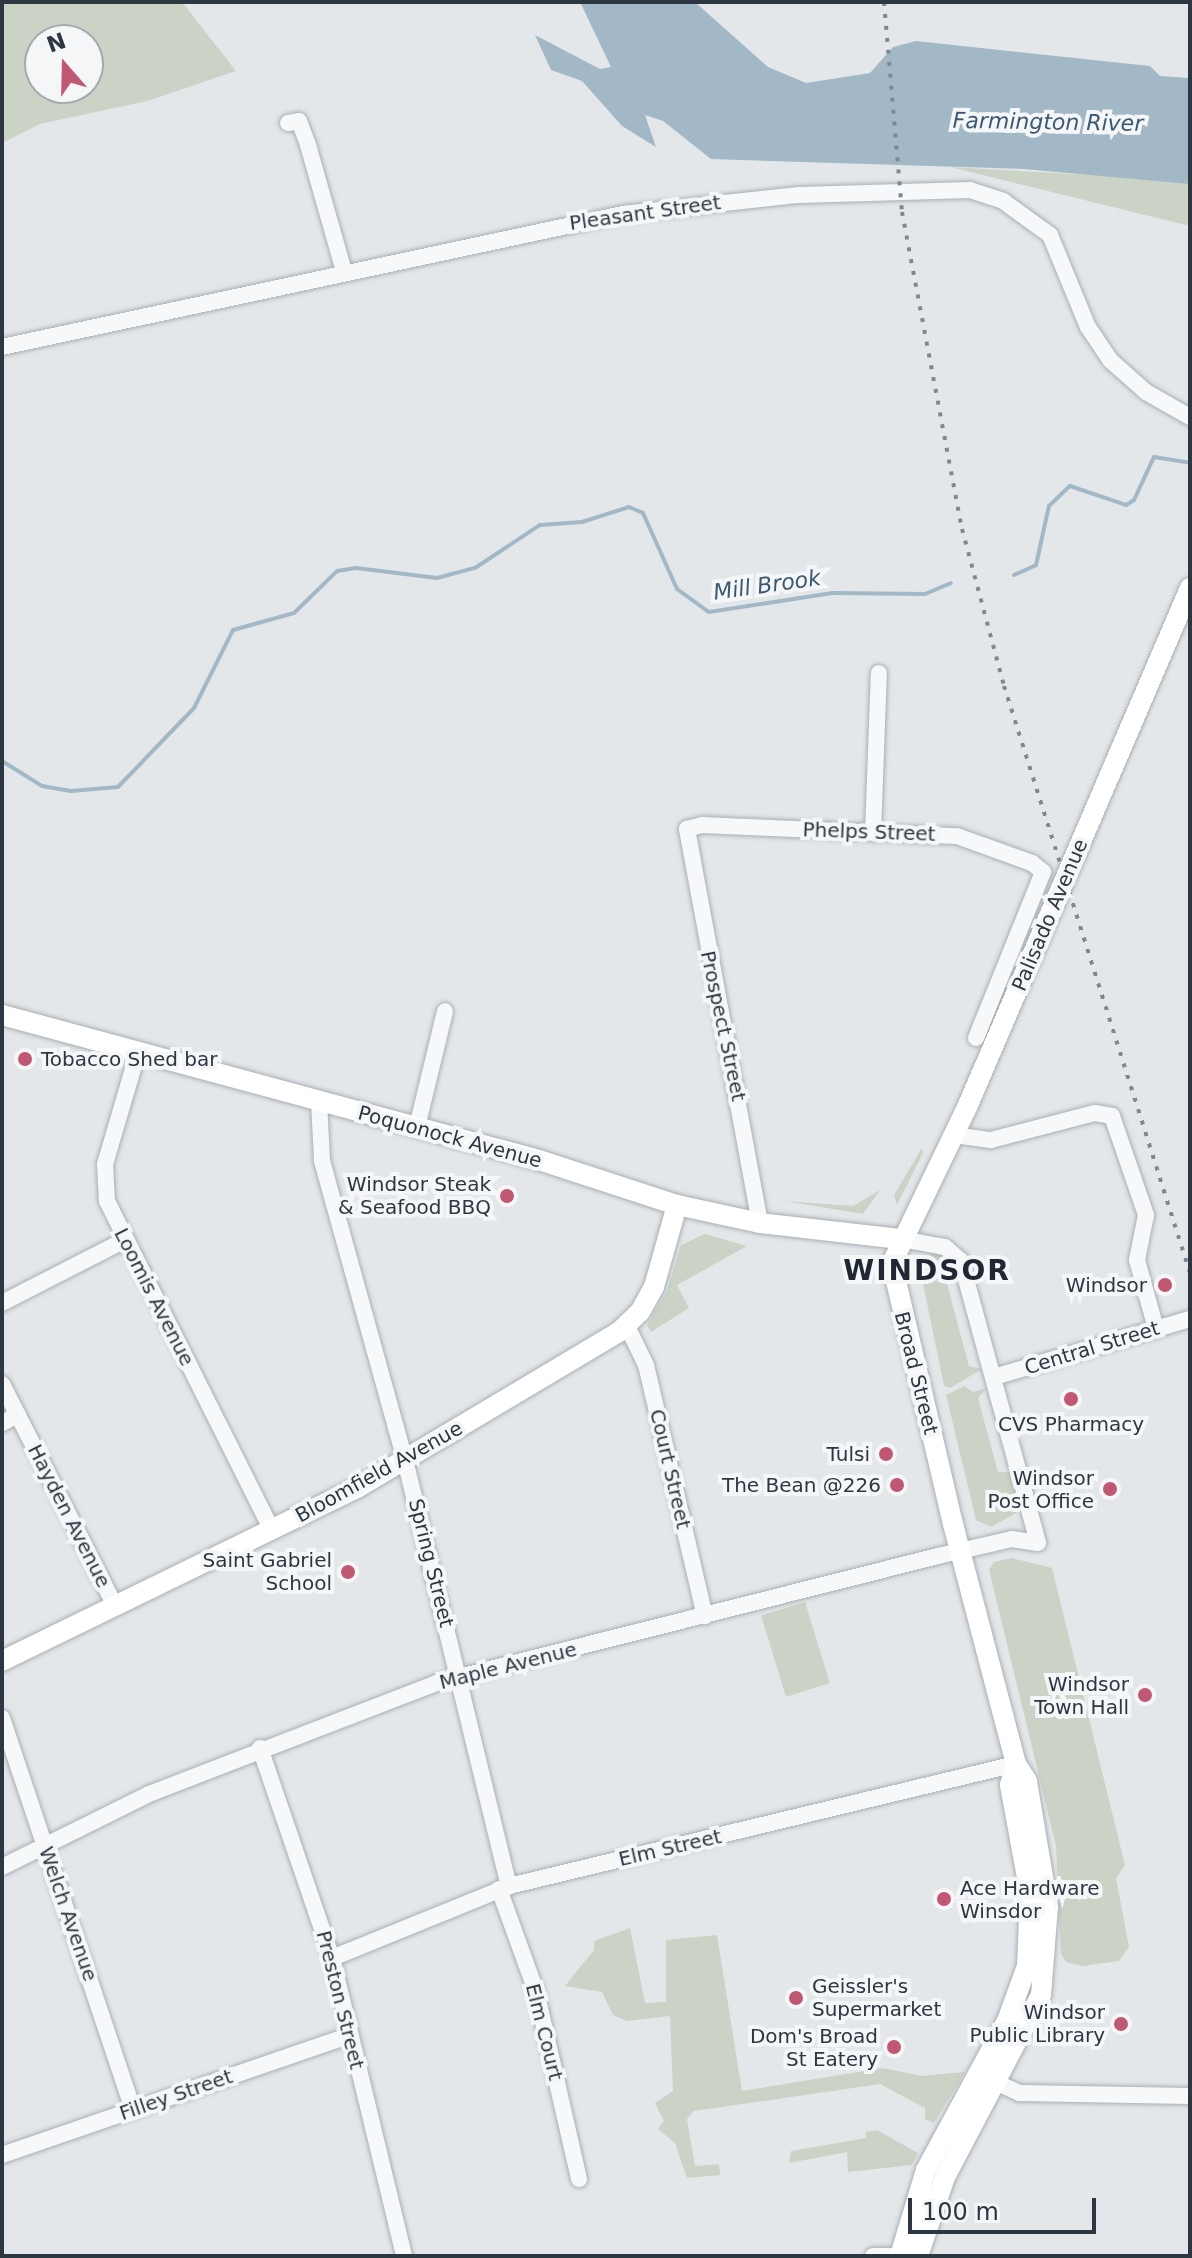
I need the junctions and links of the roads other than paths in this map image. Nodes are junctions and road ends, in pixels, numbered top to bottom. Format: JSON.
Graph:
{"nodes":[{"id":1,"x":288,"y":123,"type":"dead end"},
{"id":2,"x":344,"y":271,"type":"junction"},
{"id":3,"x":2,"y":347,"type":"edge"},
{"id":4,"x":1190,"y":417,"type":"edge"},
{"id":5,"x":1190,"y":588,"type":"edge"},
{"id":6,"x":879,"y":673,"type":"dead end"},
{"id":7,"x":687,"y":829,"type":"joint"},
{"id":8,"x":873,"y":833,"type":"junction"},
{"id":9,"x":445,"y":1011,"type":"dead end"},
{"id":10,"x":2,"y":1015,"type":"edge"},
{"id":11,"x":976,"y":1038,"type":"dead end"},
{"id":12,"x":138,"y":1052,"type":"junction"},
{"id":13,"x":319,"y":1101,"type":"junction"},
{"id":14,"x":417,"y":1127,"type":"junction"},
{"id":15,"x":954,"y":1135,"type":"junction"},
{"id":16,"x":677,"y":1205,"type":"junction"},
{"id":17,"x":760,"y":1223,"type":"junction"},
{"id":18,"x":901,"y":1239,"type":"junction"},
{"id":19,"x":125,"y":1240,"type":"junction"},
{"id":20,"x":2,"y":1303,"type":"edge"},
{"id":21,"x":1190,"y":1319,"type":"edge"},
{"id":22,"x":627,"y":1326,"type":"junction"},
{"id":23,"x":1156,"y":1329,"type":"junction"},
{"id":24,"x":994,"y":1377,"type":"junction"},
{"id":25,"x":2,"y":1384,"type":"edge"},
{"id":26,"x":18,"y":1415,"type":"junction"},
{"id":27,"x":2,"y":1423,"type":"edge"},
{"id":28,"x":405,"y":1460,"type":"junction"},
{"id":29,"x":272,"y":1530,"type":"junction"},
{"id":30,"x":961,"y":1551,"type":"junction"},
{"id":31,"x":115,"y":1606,"type":"junction"},
{"id":32,"x":705,"y":1616,"type":"junction"},
{"id":33,"x":2,"y":1661,"type":"edge"},
{"id":34,"x":459,"y":1676,"type":"junction"},
{"id":35,"x":2,"y":1718,"type":"edge"},
{"id":36,"x":260,"y":1748,"type":"junction"},
{"id":37,"x":1016,"y":1764,"type":"junction"},
{"id":38,"x":45,"y":1846,"type":"junction"},
{"id":39,"x":2,"y":1867,"type":"edge"},
{"id":40,"x":504,"y":1888,"type":"junction"},
{"id":41,"x":332,"y":1958,"type":"junction"},
{"id":42,"x":350,"y":2035,"type":"junction"},
{"id":43,"x":986,"y":2077,"type":"junction"},
{"id":44,"x":1190,"y":2096,"type":"edge"},
{"id":45,"x":133,"y":2110,"type":"junction"},
{"id":46,"x":2,"y":2155,"type":"edge"},
{"id":47,"x":579,"y":2179,"type":"dead end"},
{"id":48,"x":404,"y":2256,"type":"edge"},
{"id":49,"x":873,"y":2256,"type":"edge"},
{"id":50,"x":907,"y":2256,"type":"edge"}],
"edges":[{"from":1,"to":2,"type":"street"},
{"from":2,"to":3,"type":"street","name":"Pleasant Street"},
{"from":2,"to":4,"type":"street","name":"Pleasant Street"},
{"from":5,"to":15,"type":"main road","name":"Palisado Avenue"},
{"from":6,"to":8,"type":"street"},
{"from":7,"to":8,"type":"street","name":"Phelps Street"},
{"from":7,"to":17,"type":"street","name":"Prospect Street"},
{"from":8,"to":11,"type":"street","name":"Phelps Street"},
{"from":9,"to":14,"type":"street"},
{"from":10,"to":12,"type":"main road","name":"Poquonock Avenue"},
{"from":12,"to":13,"type":"main road","name":"Poquonock Avenue"},
{"from":12,"to":19,"type":"street","name":"Loomis Avenue"},
{"from":13,"to":14,"type":"main road","name":"Poquonock Avenue"},
{"from":13,"to":28,"type":"street","name":"Spring Street"},
{"from":14,"to":16,"type":"main road","name":"Poquonock Avenue"},
{"from":15,"to":18,"type":"main road","name":"Palisado Avenue"},
{"from":15,"to":23,"type":"street"},
{"from":16,"to":17,"type":"main road","name":"Poquonock Avenue"},
{"from":16,"to":22,"type":"main road","name":"Bloomfield Avenue"},
{"from":17,"to":18,"type":"main road","name":"Poquonock Avenue"},
{"from":18,"to":24,"type":"street"},
{"from":18,"to":30,"type":"main road","name":"Broad Street"},
{"from":19,"to":20,"type":"street"},
{"from":19,"to":29,"type":"street","name":"Loomis Avenue"},
{"from":21,"to":23,"type":"street","name":"Central Street"},
{"from":22,"to":28,"type":"main road","name":"Bloomfield Avenue"},
{"from":22,"to":32,"type":"street","name":"Court Street"},
{"from":23,"to":24,"type":"street","name":"Central Street"},
{"from":24,"to":30,"type":"street","name":"Maple Avenue"},
{"from":25,"to":26,"type":"street","name":"Hayden Avenue"},
{"from":26,"to":27,"type":"street"},
{"from":26,"to":31,"type":"street","name":"Hayden Avenue"},
{"from":28,"to":29,"type":"main road","name":"Bloomfield Avenue"},
{"from":28,"to":34,"type":"street","name":"Spring Street"},
{"from":29,"to":31,"type":"main road","name":"Bloomfield Avenue"},
{"from":30,"to":32,"type":"street","name":"Maple Avenue"},
{"from":30,"to":37,"type":"main road","name":"Broad Street"},
{"from":31,"to":33,"type":"main road","name":"Bloomfield Avenue"},
{"from":32,"to":34,"type":"street","name":"Maple Avenue"},
{"from":34,"to":36,"type":"street","name":"Maple Avenue"},
{"from":34,"to":40,"type":"street","name":"Spring Street"},
{"from":35,"to":38,"type":"street","name":"Welch Avenue"},
{"from":36,"to":38,"type":"street","name":"Maple Avenue"},
{"from":36,"to":41,"type":"street","name":"Preston Street"},
{"from":37,"to":40,"type":"street","name":"Elm Street"},
{"from":37,"to":43,"type":"main road","name":"Broad Street"},
{"from":38,"to":39,"type":"street","name":"Maple Avenue"},
{"from":38,"to":45,"type":"street","name":"Welch Avenue"},
{"from":40,"to":41,"type":"street","name":"Elm Street"},
{"from":40,"to":47,"type":"street","name":"Elm Court"},
{"from":41,"to":42,"type":"street","name":"Preston Street"},
{"from":42,"to":45,"type":"street","name":"Filley Street"},
{"from":42,"to":48,"type":"street","name":"Preston Street"},
{"from":43,"to":44,"type":"street"},
{"from":43,"to":50,"type":"main road","name":"Broad Street"},
{"from":45,"to":46,"type":"street","name":"Filley Street"},
{"from":49,"to":50,"type":"street"}]}
